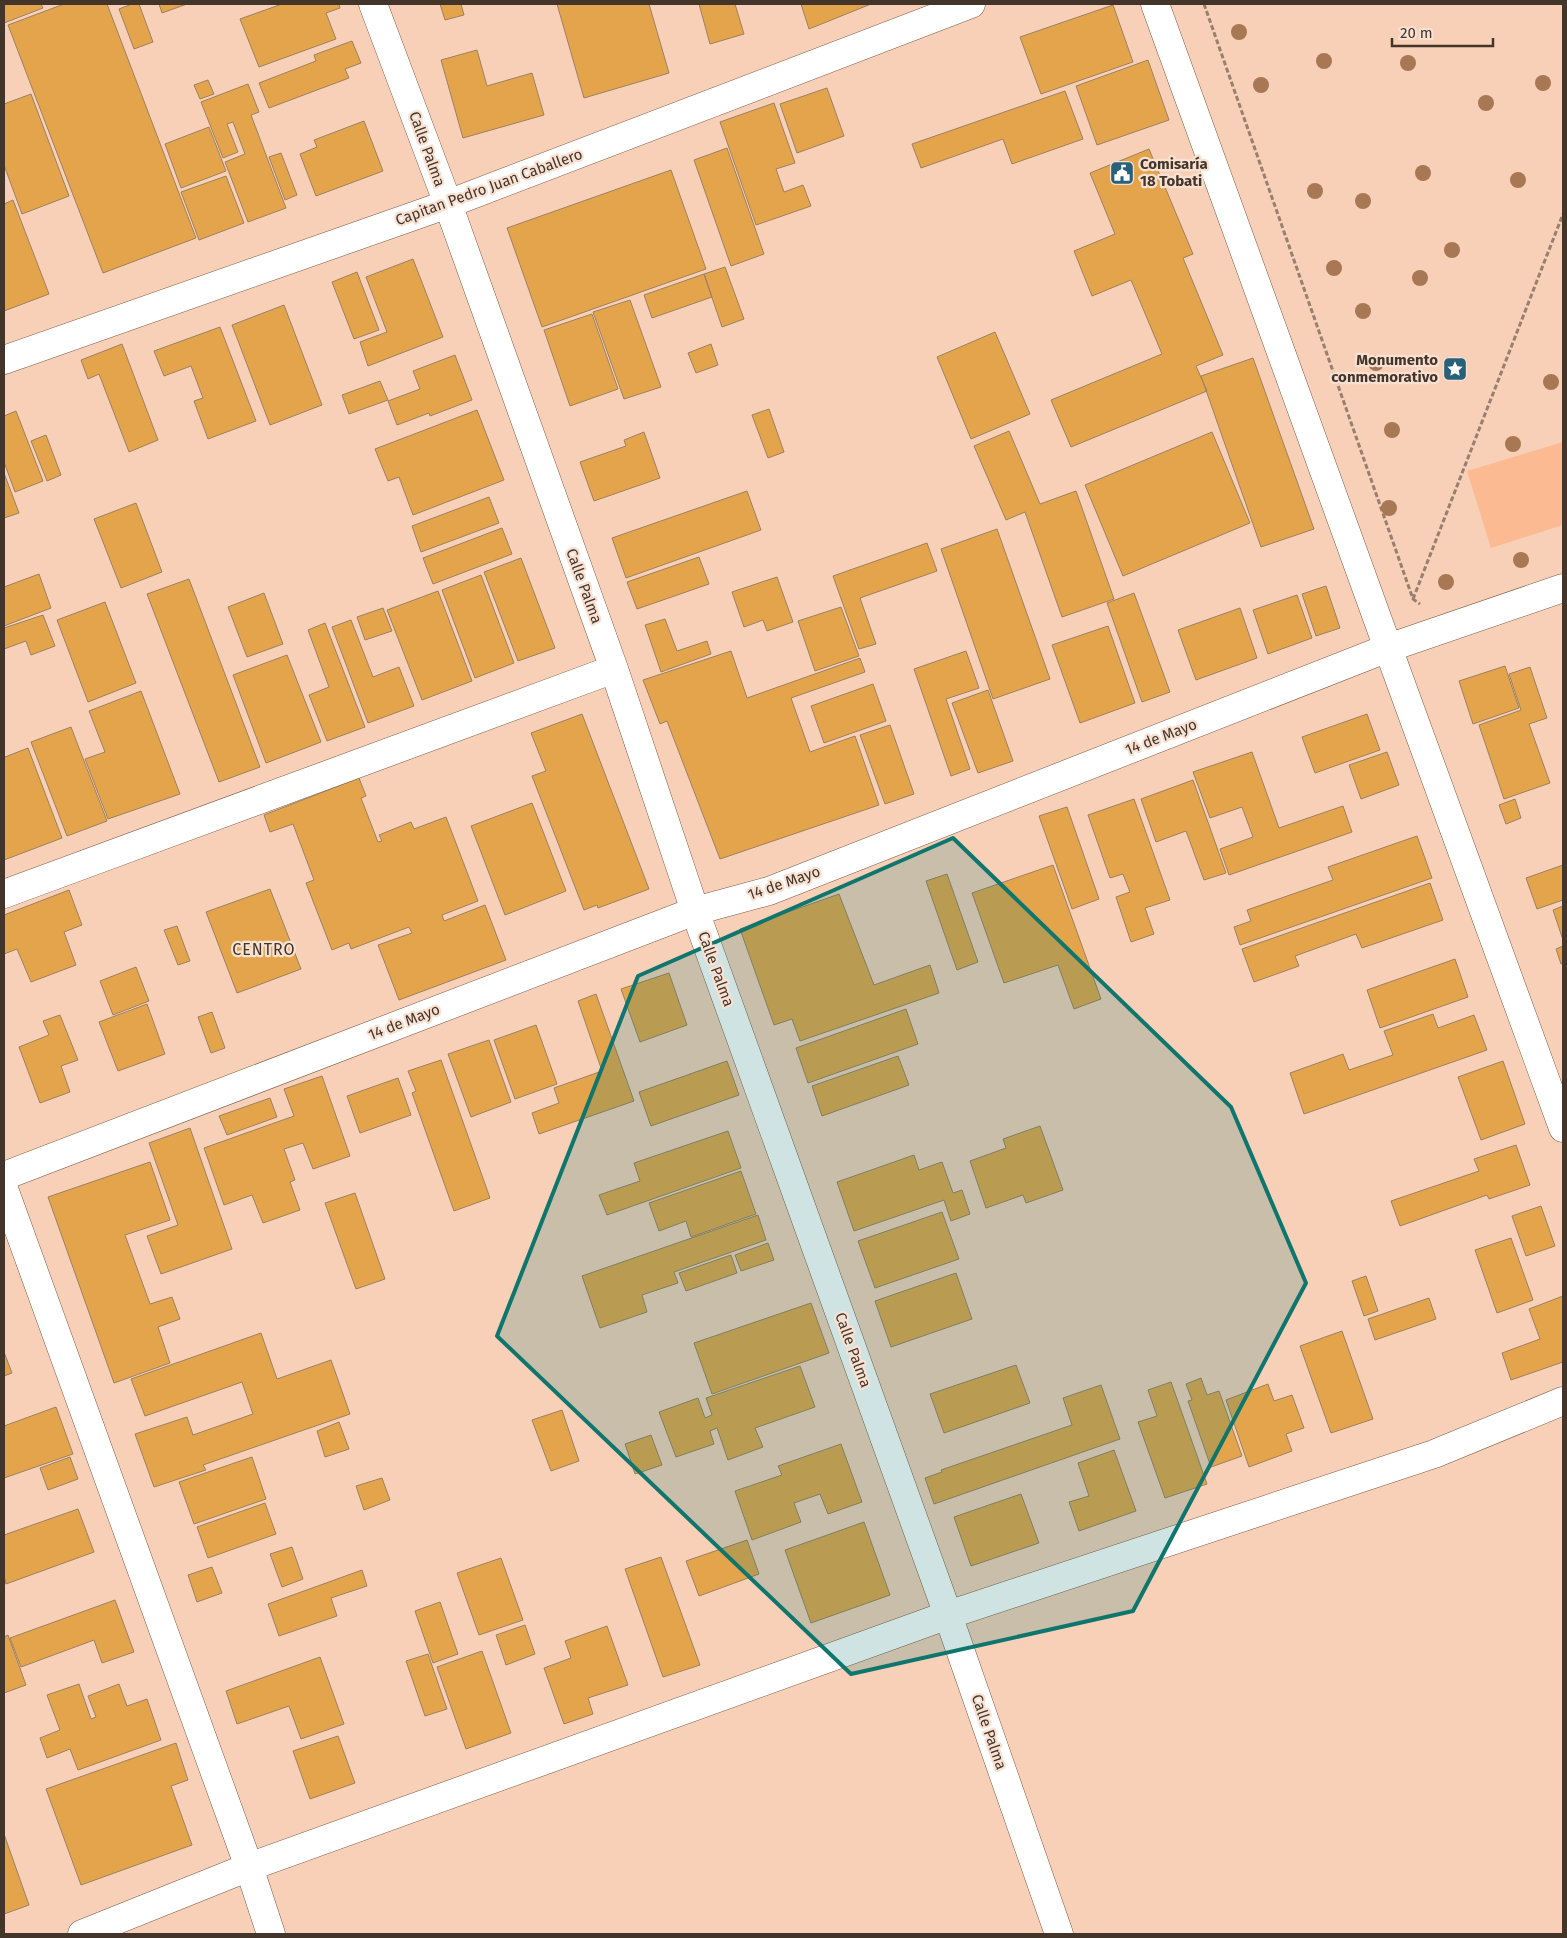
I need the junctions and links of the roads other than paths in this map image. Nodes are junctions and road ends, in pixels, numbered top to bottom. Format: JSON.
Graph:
{"nodes":[{"id":1,"x":373,"y":4,"type":"edge"},
{"id":2,"x":971,"y":4,"type":"edge"},
{"id":3,"x":1155,"y":4,"type":"edge"},
{"id":4,"x":448,"y":204,"type":"junction"},
{"id":5,"x":4,"y":360,"type":"edge"},
{"id":6,"x":1563,"y":588,"type":"edge"},
{"id":7,"x":1388,"y":648,"type":"junction"},
{"id":8,"x":614,"y":669,"type":"junction"},
{"id":9,"x":4,"y":894,"type":"edge"},
{"id":10,"x":695,"y":910,"type":"junction"},
{"id":11,"x":1563,"y":1128,"type":"edge"},
{"id":12,"x":4,"y":1176,"type":"edge"},
{"id":13,"x":4,"y":1189,"type":"edge"},
{"id":14,"x":1563,"y":1401,"type":"edge"},
{"id":15,"x":948,"y":1614,"type":"junction"},
{"id":16,"x":248,"y":1867,"type":"junction"},
{"id":17,"x":82,"y":1934,"type":"edge"},
{"id":18,"x":271,"y":1934,"type":"edge"},
{"id":19,"x":1060,"y":1934,"type":"edge"}],
"edges":[{"from":1,"to":4,"type":"street","name":"Calle Palma"},
{"from":2,"to":4,"type":"street","name":"Capitan Pedro Juan Caballero"},
{"from":3,"to":7,"type":"street"},
{"from":4,"to":5,"type":"street","name":"Capitan Pedro Juan Caballero"},
{"from":4,"to":8,"type":"street","name":"Calle Palma"},
{"from":6,"to":7,"type":"street","name":"14 de Mayo"},
{"from":7,"to":10,"type":"street","name":"14 de Mayo"},
{"from":7,"to":11,"type":"street"},
{"from":8,"to":9,"type":"street"},
{"from":8,"to":10,"type":"street","name":"Calle Palma"},
{"from":10,"to":12,"type":"street","name":"14 de Mayo"},
{"from":10,"to":15,"type":"street","name":"Calle Palma"},
{"from":13,"to":16,"type":"street"},
{"from":14,"to":15,"type":"street"},
{"from":15,"to":16,"type":"street"},
{"from":15,"to":19,"type":"street","name":"Calle Palma"},
{"from":16,"to":17,"type":"street"},
{"from":16,"to":18,"type":"street"}]}
